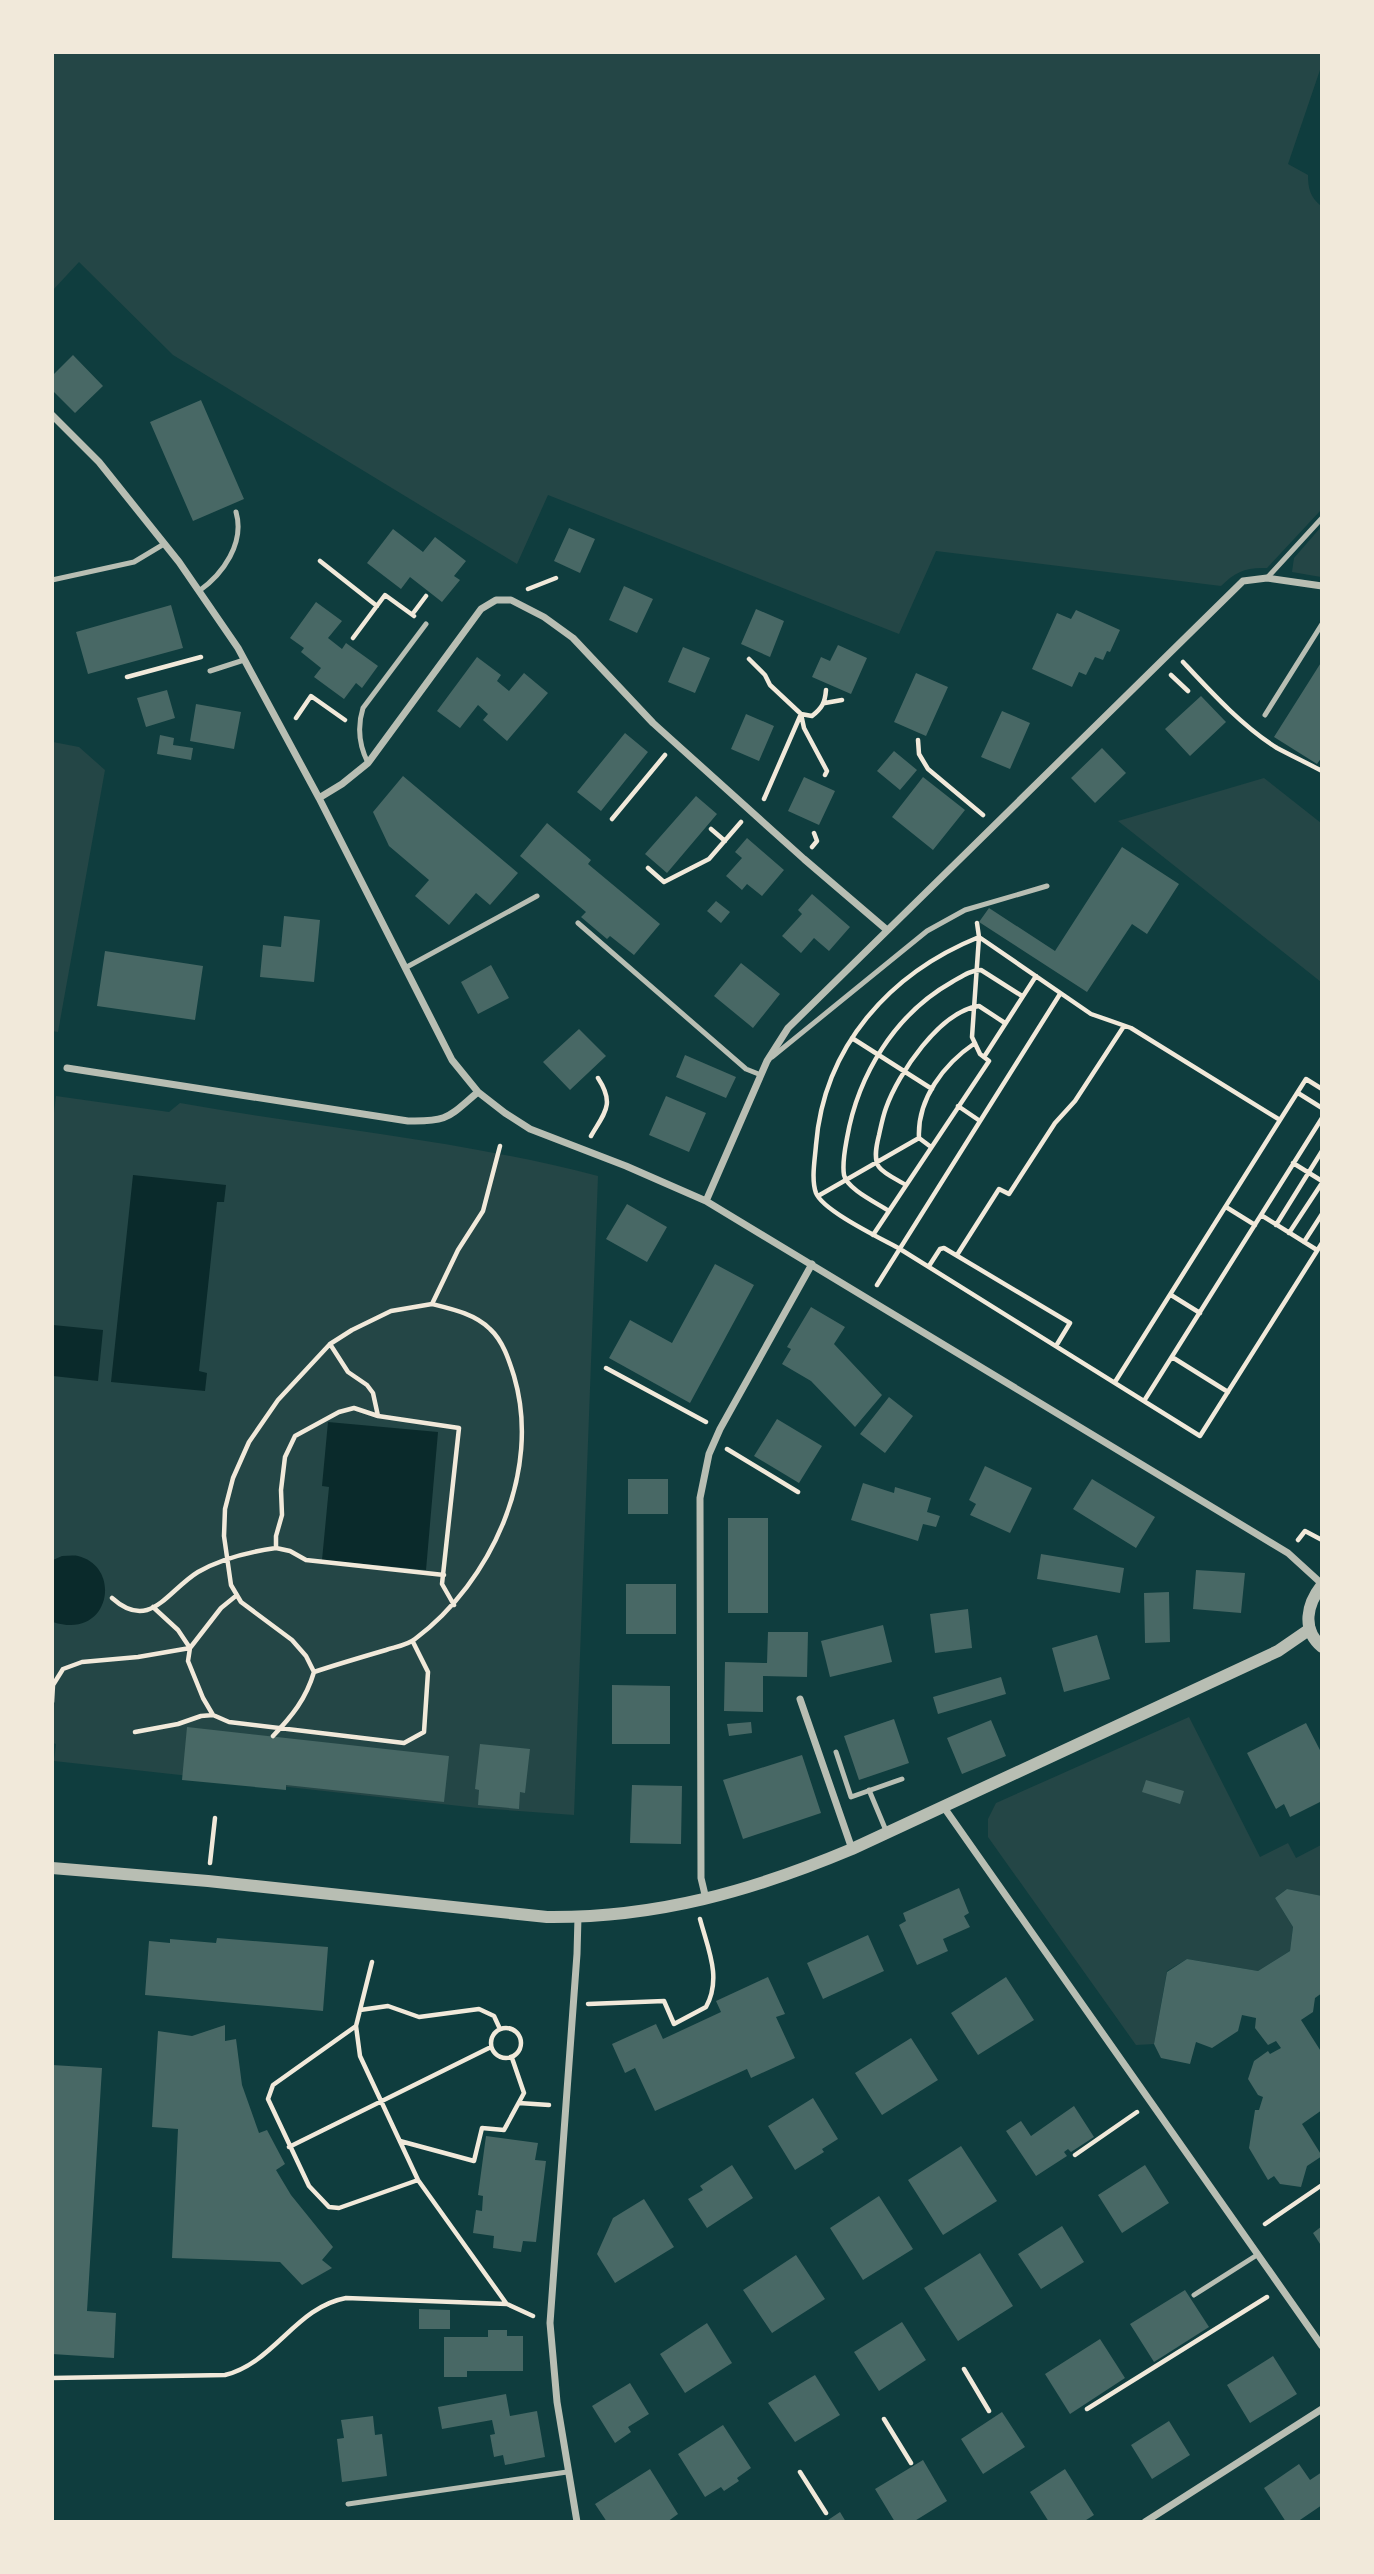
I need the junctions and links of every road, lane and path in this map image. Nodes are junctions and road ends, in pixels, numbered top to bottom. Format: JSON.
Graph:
{"nodes":[{"id":1,"x":52,"y":415,"type":"edge"},
{"id":2,"x":236,"y":512,"type":"dead end"},
{"id":3,"x":1321,"y":518,"type":"edge"},
{"id":4,"x":164,"y":544,"type":"junction"},
{"id":5,"x":320,"y":561,"type":"dead end"},
{"id":6,"x":556,"y":578,"type":"dead end"},
{"id":7,"x":1268,"y":578,"type":"junction"},
{"id":8,"x":52,"y":580,"type":"edge"},
{"id":9,"x":1321,"y":586,"type":"edge"},
{"id":10,"x":199,"y":591,"type":"junction"},
{"id":11,"x":426,"y":596,"type":"dead end"},
{"id":12,"x":513,"y":601,"type":"junction"},
{"id":13,"x":377,"y":606,"type":"junction"},
{"id":14,"x":426,"y":624,"type":"dead end"},
{"id":15,"x":1321,"y":624,"type":"edge"},
{"id":16,"x":353,"y":639,"type":"dead end"},
{"id":17,"x":1172,"y":650,"type":"junction"},
{"id":18,"x":213,"y":654,"type":"dead end"},
{"id":19,"x":749,"y":659,"type":"dead end"},
{"id":20,"x":244,"y":660,"type":"junction"},
{"id":21,"x":1160,"y":663,"type":"junction"},
{"id":22,"x":210,"y":671,"type":"dead end"},
{"id":23,"x":127,"y":677,"type":"dead end"},
{"id":24,"x":826,"y":690,"type":"dead end"},
{"id":25,"x":1188,"y":691,"type":"dead end"},
{"id":26,"x":842,"y":700,"type":"dead end"},
{"id":27,"x":825,"y":703,"type":"junction"},
{"id":28,"x":801,"y":714,"type":"junction"},
{"id":29,"x":1265,"y":715,"type":"dead end"},
{"id":30,"x":295,"y":720,"type":"dead end"},
{"id":31,"x":360,"y":730,"type":"junction"},
{"id":32,"x":918,"y":740,"type":"dead end"},
{"id":33,"x":675,"y":743,"type":"junction"},
{"id":34,"x":368,"y":763,"type":"junction"},
{"id":35,"x":1321,"y":771,"type":"edge"},
{"id":36,"x":825,"y":775,"type":"dead end"},
{"id":37,"x":319,"y":798,"type":"junction"},
{"id":38,"x":754,"y":814,"type":"junction"},
{"id":39,"x":612,"y":819,"type":"dead end"},
{"id":40,"x":994,"y":825,"type":"junction"},
{"id":41,"x":711,"y":829,"type":"dead end"},
{"id":42,"x":724,"y":841,"type":"junction"},
{"id":43,"x":648,"y":868,"type":"dead end"},
{"id":44,"x":1047,"y":886,"type":"dead end"},
{"id":45,"x":537,"y":896,"type":"dead end"},
{"id":46,"x":974,"y":907,"type":"junction"},
{"id":47,"x":578,"y":923,"type":"dead end"},
{"id":48,"x":887,"y":930,"type":"junction"},
{"id":49,"x":979,"y":937,"type":"junction"},
{"id":50,"x":405,"y":968,"type":"junction"},
{"id":51,"x":977,"y":970,"type":"junction"},
{"id":52,"x":1035,"y":976,"type":"junction"},
{"id":53,"x":1060,"y":994,"type":"junction"},
{"id":54,"x":1023,"y":996,"type":"junction"},
{"id":55,"x":974,"y":1007,"type":"junction"},
{"id":56,"x":1005,"y":1023,"type":"junction"},
{"id":57,"x":1124,"y":1026,"type":"junction"},
{"id":58,"x":852,"y":1038,"type":"junction"},
{"id":59,"x":975,"y":1043,"type":"junction"},
{"id":60,"x":878,"y":1055,"type":"junction"},
{"id":61,"x":984,"y":1057,"type":"junction"},
{"id":62,"x":767,"y":1061,"type":"junction"},
{"id":63,"x":67,"y":1068,"type":"dead end"},
{"id":64,"x":904,"y":1072,"type":"junction"},
{"id":65,"x":761,"y":1075,"type":"junction"},
{"id":66,"x":598,"y":1078,"type":"dead end"},
{"id":67,"x":932,"y":1089,"type":"junction"},
{"id":68,"x":1321,"y":1089,"type":"edge"},
{"id":69,"x":478,"y":1092,"type":"junction"},
{"id":70,"x":1298,"y":1093,"type":"junction"},
{"id":71,"x":958,"y":1106,"type":"junction"},
{"id":72,"x":1321,"y":1108,"type":"edge"},
{"id":73,"x":1321,"y":1118,"type":"edge"},
{"id":74,"x":1280,"y":1120,"type":"junction"},
{"id":75,"x":980,"y":1121,"type":"junction"},
{"id":76,"x":591,"y":1136,"type":"dead end"},
{"id":77,"x":919,"y":1138,"type":"junction"},
{"id":78,"x":500,"y":1146,"type":"dead end"},
{"id":79,"x":931,"y":1147,"type":"junction"},
{"id":80,"x":1321,"y":1151,"type":"edge"},
{"id":81,"x":877,"y":1162,"type":"junction"},
{"id":82,"x":1293,"y":1163,"type":"junction"},
{"id":83,"x":1308,"y":1172,"type":"junction"},
{"id":84,"x":846,"y":1180,"type":"junction"},
{"id":85,"x":1321,"y":1182,"type":"edge"},
{"id":86,"x":906,"y":1185,"type":"junction"},
{"id":87,"x":818,"y":1196,"type":"junction"},
{"id":88,"x":706,"y":1201,"type":"junction"},
{"id":89,"x":1226,"y":1207,"type":"junction"},
{"id":90,"x":889,"y":1211,"type":"junction"},
{"id":91,"x":1321,"y":1214,"type":"edge"},
{"id":92,"x":1261,"y":1215,"type":"junction"},
{"id":93,"x":1255,"y":1225,"type":"junction"},
{"id":94,"x":1276,"y":1225,"type":"junction"},
{"id":95,"x":1289,"y":1233,"type":"junction"},
{"id":96,"x":873,"y":1234,"type":"junction"},
{"id":97,"x":1304,"y":1242,"type":"junction"},
{"id":98,"x":1321,"y":1243,"type":"edge"},
{"id":99,"x":900,"y":1249,"type":"junction"},
{"id":100,"x":1317,"y":1250,"type":"junction"},
{"id":101,"x":957,"y":1255,"type":"junction"},
{"id":102,"x":812,"y":1264,"type":"junction"},
{"id":103,"x":929,"y":1266,"type":"junction"},
{"id":104,"x":1171,"y":1295,"type":"junction"},
{"id":105,"x":869,"y":1298,"type":"junction"},
{"id":106,"x":432,"y":1304,"type":"junction"},
{"id":107,"x":1200,"y":1313,"type":"junction"},
{"id":108,"x":330,"y":1344,"type":"junction"},
{"id":109,"x":1056,"y":1346,"type":"junction"},
{"id":110,"x":1172,"y":1357,"type":"junction"},
{"id":111,"x":606,"y":1367,"type":"dead end"},
{"id":112,"x":1115,"y":1382,"type":"junction"},
{"id":113,"x":1228,"y":1392,"type":"junction"},
{"id":114,"x":1144,"y":1401,"type":"junction"},
{"id":115,"x":378,"y":1416,"type":"junction"},
{"id":116,"x":720,"y":1429,"type":"junction"},
{"id":117,"x":748,"y":1462,"type":"dead end"},
{"id":118,"x":798,"y":1492,"type":"dead end"},
{"id":119,"x":1321,"y":1540,"type":"edge"},
{"id":120,"x":276,"y":1548,"type":"junction"},
{"id":121,"x":1288,"y":1553,"type":"junction"},
{"id":122,"x":226,"y":1559,"type":"junction"},
{"id":123,"x":444,"y":1575,"type":"junction"},
{"id":124,"x":1321,"y":1584,"type":"edge"},
{"id":125,"x":237,"y":1595,"type":"junction"},
{"id":126,"x":111,"y":1598,"type":"dead end"},
{"id":127,"x":454,"y":1605,"type":"junction"},
{"id":128,"x":153,"y":1607,"type":"junction"},
{"id":129,"x":1310,"y":1629,"type":"junction"},
{"id":130,"x":413,"y":1642,"type":"junction"},
{"id":131,"x":1321,"y":1647,"type":"edge"},
{"id":132,"x":190,"y":1648,"type":"junction"},
{"id":133,"x":314,"y":1672,"type":"junction"},
{"id":134,"x":800,"y":1699,"type":"dead end"},
{"id":135,"x":52,"y":1702,"type":"edge"},
{"id":136,"x":213,"y":1715,"type":"junction"},
{"id":137,"x":281,"y":1728,"type":"junction"},
{"id":138,"x":135,"y":1732,"type":"dead end"},
{"id":139,"x":273,"y":1736,"type":"dead end"},
{"id":140,"x":836,"y":1752,"type":"dead end"},
{"id":141,"x":902,"y":1779,"type":"dead end"},
{"id":142,"x":869,"y":1790,"type":"junction"},
{"id":143,"x":943,"y":1806,"type":"junction"},
{"id":144,"x":215,"y":1818,"type":"dead end"},
{"id":145,"x":887,"y":1833,"type":"junction"},
{"id":146,"x":852,"y":1849,"type":"junction"},
{"id":147,"x":210,"y":1863,"type":"dead end"},
{"id":148,"x":52,"y":1868,"type":"edge"},
{"id":149,"x":706,"y":1899,"type":"junction"},
{"id":150,"x":578,"y":1917,"type":"junction"},
{"id":151,"x":700,"y":1919,"type":"dead end"},
{"id":152,"x":372,"y":1962,"type":"dead end"},
{"id":153,"x":587,"y":2004,"type":"dead end"},
{"id":154,"x":360,"y":2010,"type":"junction"},
{"id":155,"x":356,"y":2026,"type":"junction"},
{"id":156,"x":500,"y":2029,"type":"junction"},
{"id":157,"x":491,"y":2047,"type":"junction"},
{"id":158,"x":512,"y":2057,"type":"junction"},
{"id":159,"x":380,"y":2100,"type":"junction"},
{"id":160,"x":519,"y":2103,"type":"junction"},
{"id":161,"x":552,"y":2105,"type":"dead end"},
{"id":162,"x":1137,"y":2112,"type":"dead end"},
{"id":163,"x":400,"y":2141,"type":"junction"},
{"id":164,"x":289,"y":2147,"type":"junction"},
{"id":165,"x":1075,"y":2154,"type":"dead end"},
{"id":166,"x":418,"y":2180,"type":"junction"},
{"id":167,"x":1321,"y":2185,"type":"edge"},
{"id":168,"x":1265,"y":2224,"type":"dead end"},
{"id":169,"x":1257,"y":2255,"type":"junction"},
{"id":170,"x":1194,"y":2295,"type":"dead end"},
{"id":171,"x":1267,"y":2297,"type":"dead end"},
{"id":172,"x":506,"y":2304,"type":"junction"},
{"id":173,"x":550,"y":2323,"type":"junction"},
{"id":174,"x":1321,"y":2346,"type":"edge"},
{"id":175,"x":964,"y":2369,"type":"dead end"},
{"id":176,"x":52,"y":2378,"type":"edge"},
{"id":177,"x":1087,"y":2409,"type":"dead end"},
{"id":178,"x":1321,"y":2409,"type":"edge"},
{"id":179,"x":989,"y":2411,"type":"dead end"},
{"id":180,"x":884,"y":2419,"type":"dead end"},
{"id":181,"x":911,"y":2463,"type":"dead end"},
{"id":182,"x":567,"y":2472,"type":"junction"},
{"id":183,"x":800,"y":2472,"type":"dead end"},
{"id":184,"x":348,"y":2504,"type":"dead end"},
{"id":185,"x":826,"y":2513,"type":"dead end"},
{"id":186,"x":577,"y":2522,"type":"edge"},
{"id":187,"x":1145,"y":2522,"type":"edge"}],
"edges":[{"from":1,"to":4,"type":"street"},
{"from":2,"to":10,"type":"lane"},
{"from":3,"to":7,"type":"lane"},
{"from":4,"to":8,"type":"lane"},
{"from":4,"to":10,"type":"street"},
{"from":5,"to":13,"type":"path"},
{"from":6,"to":12,"type":"path"},
{"from":7,"to":9,"type":"street"},
{"from":7,"to":17,"type":"street"},
{"from":10,"to":20,"type":"street"},
{"from":11,"to":13,"type":"path"},
{"from":12,"to":33,"type":"street"},
{"from":12,"to":34,"type":"street"},
{"from":13,"to":16,"type":"path"},
{"from":14,"to":31,"type":"lane"},
{"from":15,"to":29,"type":"lane"},
{"from":17,"to":21,"type":"street"},
{"from":17,"to":35,"type":"path"},
{"from":18,"to":23,"type":"path"},
{"from":19,"to":28,"type":"path"},
{"from":20,"to":22,"type":"lane"},
{"from":20,"to":37,"type":"street"},
{"from":21,"to":25,"type":"path"},
{"from":21,"to":40,"type":"street"},
{"from":24,"to":27,"type":"path"},
{"from":26,"to":27,"type":"path"},
{"from":27,"to":28,"type":"path"},
{"from":28,"to":36,"type":"path"},
{"from":28,"to":38,"type":"path"},
{"from":30,"to":31,"type":"path"},
{"from":31,"to":34,"type":"lane"},
{"from":32,"to":40,"type":"path"},
{"from":33,"to":38,"type":"street"},
{"from":33,"to":39,"type":"path"},
{"from":34,"to":37,"type":"street"},
{"from":37,"to":50,"type":"street"},
{"from":38,"to":42,"type":"path"},
{"from":38,"to":48,"type":"street"},
{"from":40,"to":48,"type":"street"},
{"from":41,"to":42,"type":"path"},
{"from":42,"to":43,"type":"path"},
{"from":44,"to":46,"type":"lane"},
{"from":45,"to":50,"type":"lane"},
{"from":46,"to":49,"type":"path"},
{"from":46,"to":62,"type":"lane"},
{"from":47,"to":65,"type":"lane"},
{"from":48,"to":62,"type":"street"},
{"from":49,"to":51,"type":"path"},
{"from":49,"to":52,"type":"path"},
{"from":49,"to":58,"type":"path"},
{"from":50,"to":69,"type":"street"},
{"from":51,"to":54,"type":"path"},
{"from":51,"to":55,"type":"path"},
{"from":51,"to":60,"type":"path"},
{"from":52,"to":53,"type":"path"},
{"from":52,"to":54,"type":"path"},
{"from":53,"to":57,"type":"path"},
{"from":53,"to":75,"type":"path"},
{"from":54,"to":56,"type":"path"},
{"from":55,"to":56,"type":"path"},
{"from":55,"to":59,"type":"path"},
{"from":55,"to":64,"type":"path"},
{"from":56,"to":61,"type":"path"},
{"from":57,"to":74,"type":"path"},
{"from":57,"to":101,"type":"path"},
{"from":58,"to":60,"type":"path"},
{"from":58,"to":87,"type":"path"},
{"from":59,"to":61,"type":"path"},
{"from":59,"to":67,"type":"path"},
{"from":60,"to":64,"type":"path"},
{"from":60,"to":84,"type":"path"},
{"from":61,"to":71,"type":"path"},
{"from":62,"to":65,"type":"street"},
{"from":63,"to":69,"type":"street"},
{"from":64,"to":67,"type":"path"},
{"from":64,"to":81,"type":"path"},
{"from":65,"to":88,"type":"street"},
{"from":66,"to":76,"type":"path"},
{"from":67,"to":77,"type":"path"},
{"from":68,"to":70,"type":"path"},
{"from":69,"to":88,"type":"street"},
{"from":70,"to":72,"type":"path"},
{"from":70,"to":74,"type":"path"},
{"from":71,"to":75,"type":"path"},
{"from":71,"to":79,"type":"path"},
{"from":73,"to":82,"type":"path"},
{"from":74,"to":89,"type":"path"},
{"from":75,"to":99,"type":"path"},
{"from":77,"to":79,"type":"path"},
{"from":77,"to":81,"type":"path"},
{"from":78,"to":106,"type":"path"},
{"from":79,"to":86,"type":"path"},
{"from":80,"to":83,"type":"path"},
{"from":81,"to":84,"type":"path"},
{"from":81,"to":86,"type":"path"},
{"from":82,"to":83,"type":"path"},
{"from":82,"to":92,"type":"path"},
{"from":83,"to":85,"type":"path"},
{"from":83,"to":94,"type":"path"},
{"from":84,"to":87,"type":"path"},
{"from":84,"to":90,"type":"path"},
{"from":85,"to":95,"type":"path"},
{"from":86,"to":90,"type":"path"},
{"from":87,"to":96,"type":"path"},
{"from":88,"to":102,"type":"street"},
{"from":89,"to":93,"type":"path"},
{"from":89,"to":104,"type":"path"},
{"from":90,"to":96,"type":"path"},
{"from":91,"to":97,"type":"path"},
{"from":92,"to":93,"type":"path"},
{"from":92,"to":94,"type":"path"},
{"from":93,"to":107,"type":"path"},
{"from":94,"to":95,"type":"path"},
{"from":95,"to":97,"type":"path"},
{"from":96,"to":99,"type":"path"},
{"from":97,"to":100,"type":"path"},
{"from":98,"to":100,"type":"path"},
{"from":99,"to":103,"type":"path"},
{"from":99,"to":105,"type":"path"},
{"from":100,"to":113,"type":"path"},
{"from":101,"to":103,"type":"path"},
{"from":101,"to":109,"type":"path"},
{"from":102,"to":105,"type":"street"},
{"from":102,"to":116,"type":"street"},
{"from":103,"to":109,"type":"path"},
{"from":104,"to":107,"type":"path"},
{"from":104,"to":112,"type":"path"},
{"from":105,"to":121,"type":"street"},
{"from":106,"to":108,"type":"path"},
{"from":106,"to":127,"type":"path"},
{"from":107,"to":110,"type":"path"},
{"from":108,"to":115,"type":"path"},
{"from":108,"to":122,"type":"path"},
{"from":109,"to":112,"type":"path"},
{"from":110,"to":113,"type":"path"},
{"from":110,"to":114,"type":"path"},
{"from":111,"to":116,"type":"path"},
{"from":112,"to":114,"type":"path"},
{"from":113,"to":114,"type":"path"},
{"from":115,"to":120,"type":"path"},
{"from":115,"to":123,"type":"path"},
{"from":116,"to":149,"type":"street"},
{"from":117,"to":118,"type":"path"},
{"from":119,"to":121,"type":"path"},
{"from":120,"to":122,"type":"path"},
{"from":120,"to":123,"type":"path"},
{"from":121,"to":124,"type":"street"},
{"from":122,"to":125,"type":"path"},
{"from":122,"to":128,"type":"path"},
{"from":123,"to":127,"type":"path"},
{"from":124,"to":129,"type":"street"},
{"from":125,"to":132,"type":"path"},
{"from":125,"to":133,"type":"path"},
{"from":126,"to":128,"type":"path"},
{"from":127,"to":130,"type":"path"},
{"from":128,"to":132,"type":"path"},
{"from":129,"to":131,"type":"street"},
{"from":129,"to":143,"type":"street"},
{"from":130,"to":133,"type":"path"},
{"from":130,"to":137,"type":"path"},
{"from":132,"to":135,"type":"path"},
{"from":132,"to":136,"type":"path"},
{"from":133,"to":137,"type":"path"},
{"from":134,"to":146,"type":"street"},
{"from":136,"to":137,"type":"path"},
{"from":136,"to":138,"type":"path"},
{"from":137,"to":139,"type":"path"},
{"from":140,"to":142,"type":"lane"},
{"from":141,"to":142,"type":"lane"},
{"from":142,"to":145,"type":"lane"},
{"from":143,"to":145,"type":"street"},
{"from":143,"to":169,"type":"street"},
{"from":144,"to":147,"type":"path"},
{"from":145,"to":146,"type":"street"},
{"from":146,"to":149,"type":"street"},
{"from":148,"to":150,"type":"street"},
{"from":149,"to":150,"type":"street"},
{"from":150,"to":173,"type":"street"},
{"from":151,"to":153,"type":"path"},
{"from":152,"to":154,"type":"path"},
{"from":154,"to":155,"type":"path"},
{"from":154,"to":156,"type":"path"},
{"from":155,"to":159,"type":"path"},
{"from":155,"to":164,"type":"path"},
{"from":156,"to":157,"type":"path"},
{"from":156,"to":158,"type":"path"},
{"from":157,"to":158,"type":"path"},
{"from":157,"to":159,"type":"path"},
{"from":158,"to":160,"type":"path"},
{"from":159,"to":163,"type":"path"},
{"from":159,"to":164,"type":"path"},
{"from":160,"to":161,"type":"path"},
{"from":160,"to":163,"type":"path"},
{"from":162,"to":165,"type":"path"},
{"from":163,"to":166,"type":"path"},
{"from":164,"to":166,"type":"path"},
{"from":166,"to":172,"type":"path"},
{"from":167,"to":168,"type":"path"},
{"from":169,"to":170,"type":"lane"},
{"from":169,"to":174,"type":"street"},
{"from":171,"to":177,"type":"path"},
{"from":172,"to":173,"type":"path"},
{"from":172,"to":176,"type":"path"},
{"from":173,"to":182,"type":"street"},
{"from":175,"to":179,"type":"path"},
{"from":178,"to":187,"type":"street"},
{"from":180,"to":181,"type":"path"},
{"from":182,"to":184,"type":"lane"},
{"from":182,"to":186,"type":"street"},
{"from":183,"to":185,"type":"path"}]}
